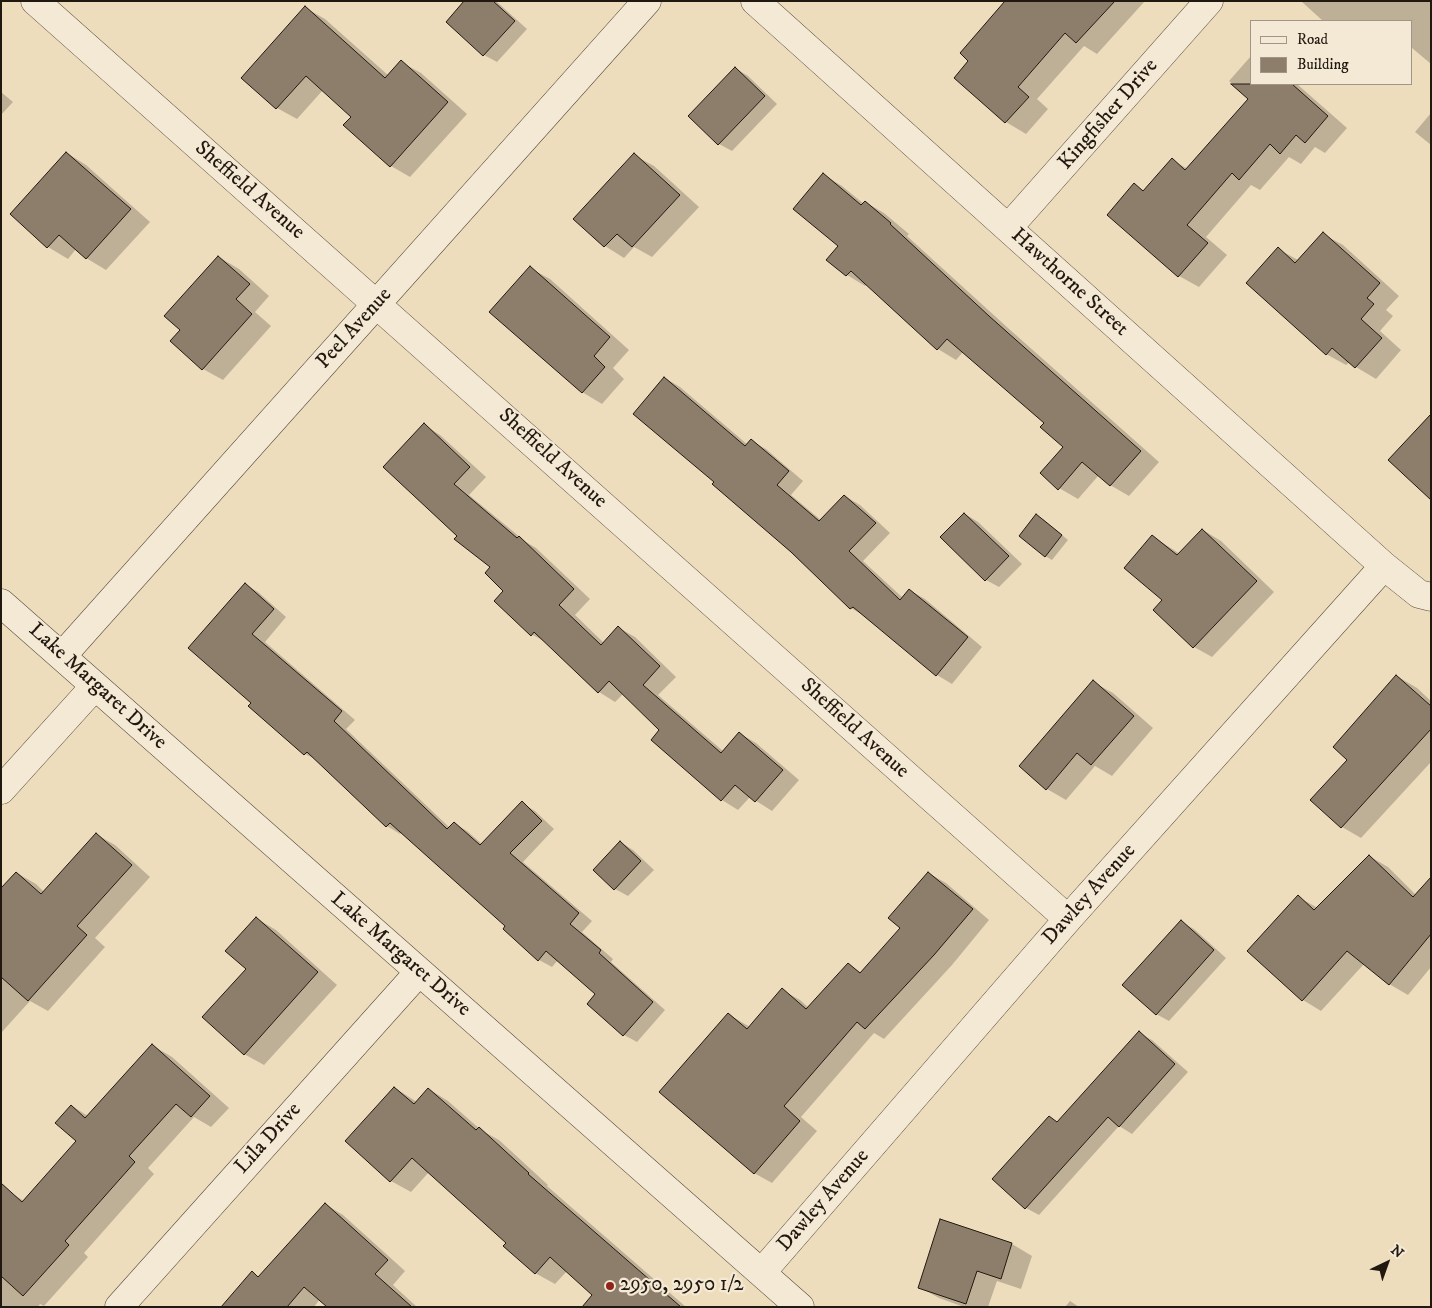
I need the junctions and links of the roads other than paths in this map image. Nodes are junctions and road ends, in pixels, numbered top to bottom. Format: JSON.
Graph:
{"nodes":[{"id":1,"x":35,"y":1,"type":"edge"},
{"id":2,"x":647,"y":1,"type":"edge"},
{"id":3,"x":755,"y":1,"type":"edge"},
{"id":4,"x":1209,"y":1,"type":"edge"},
{"id":5,"x":1008,"y":228,"type":"junction"},
{"id":6,"x":377,"y":304,"type":"junction"},
{"id":7,"x":1384,"y":566,"type":"junction"},
{"id":8,"x":1431,"y":598,"type":"edge"},
{"id":9,"x":1,"y":603,"type":"edge"},
{"id":10,"x":62,"y":656,"type":"junction"},
{"id":11,"x":95,"y":686,"type":"junction"},
{"id":12,"x":1,"y":790,"type":"edge"},
{"id":13,"x":1068,"y":919,"type":"junction"},
{"id":14,"x":419,"y":972,"type":"junction"},
{"id":15,"x":762,"y":1272,"type":"junction"},
{"id":16,"x":119,"y":1307,"type":"edge"},
{"id":17,"x":800,"y":1307,"type":"edge"}],
"edges":[{"from":1,"to":6,"type":"street","name":"Sheffield Avenue"},
{"from":2,"to":6,"type":"street","name":"Peel Avenue"},
{"from":3,"to":5,"type":"street","name":"Hawthorne Street"},
{"from":4,"to":5,"type":"street","name":"Kingfisher Drive"},
{"from":5,"to":7,"type":"street","name":"Hawthorne Street"},
{"from":6,"to":10,"type":"street","name":"Peel Avenue"},
{"from":6,"to":13,"type":"street","name":"Sheffield Avenue"},
{"from":7,"to":8,"type":"street"},
{"from":7,"to":13,"type":"street","name":"Dawley Avenue"},
{"from":9,"to":10,"type":"street","name":"Lake Margaret Drive"},
{"from":10,"to":11,"type":"street","name":"Lake Margaret Drive"},
{"from":11,"to":12,"type":"street"},
{"from":11,"to":14,"type":"street","name":"Lake Margaret Drive"},
{"from":13,"to":15,"type":"street","name":"Dawley Avenue"},
{"from":14,"to":15,"type":"street","name":"Lake Margaret Drive"},
{"from":14,"to":16,"type":"street","name":"Lila Drive"},
{"from":15,"to":17,"type":"street","name":"Lake Margaret Drive"}]}
